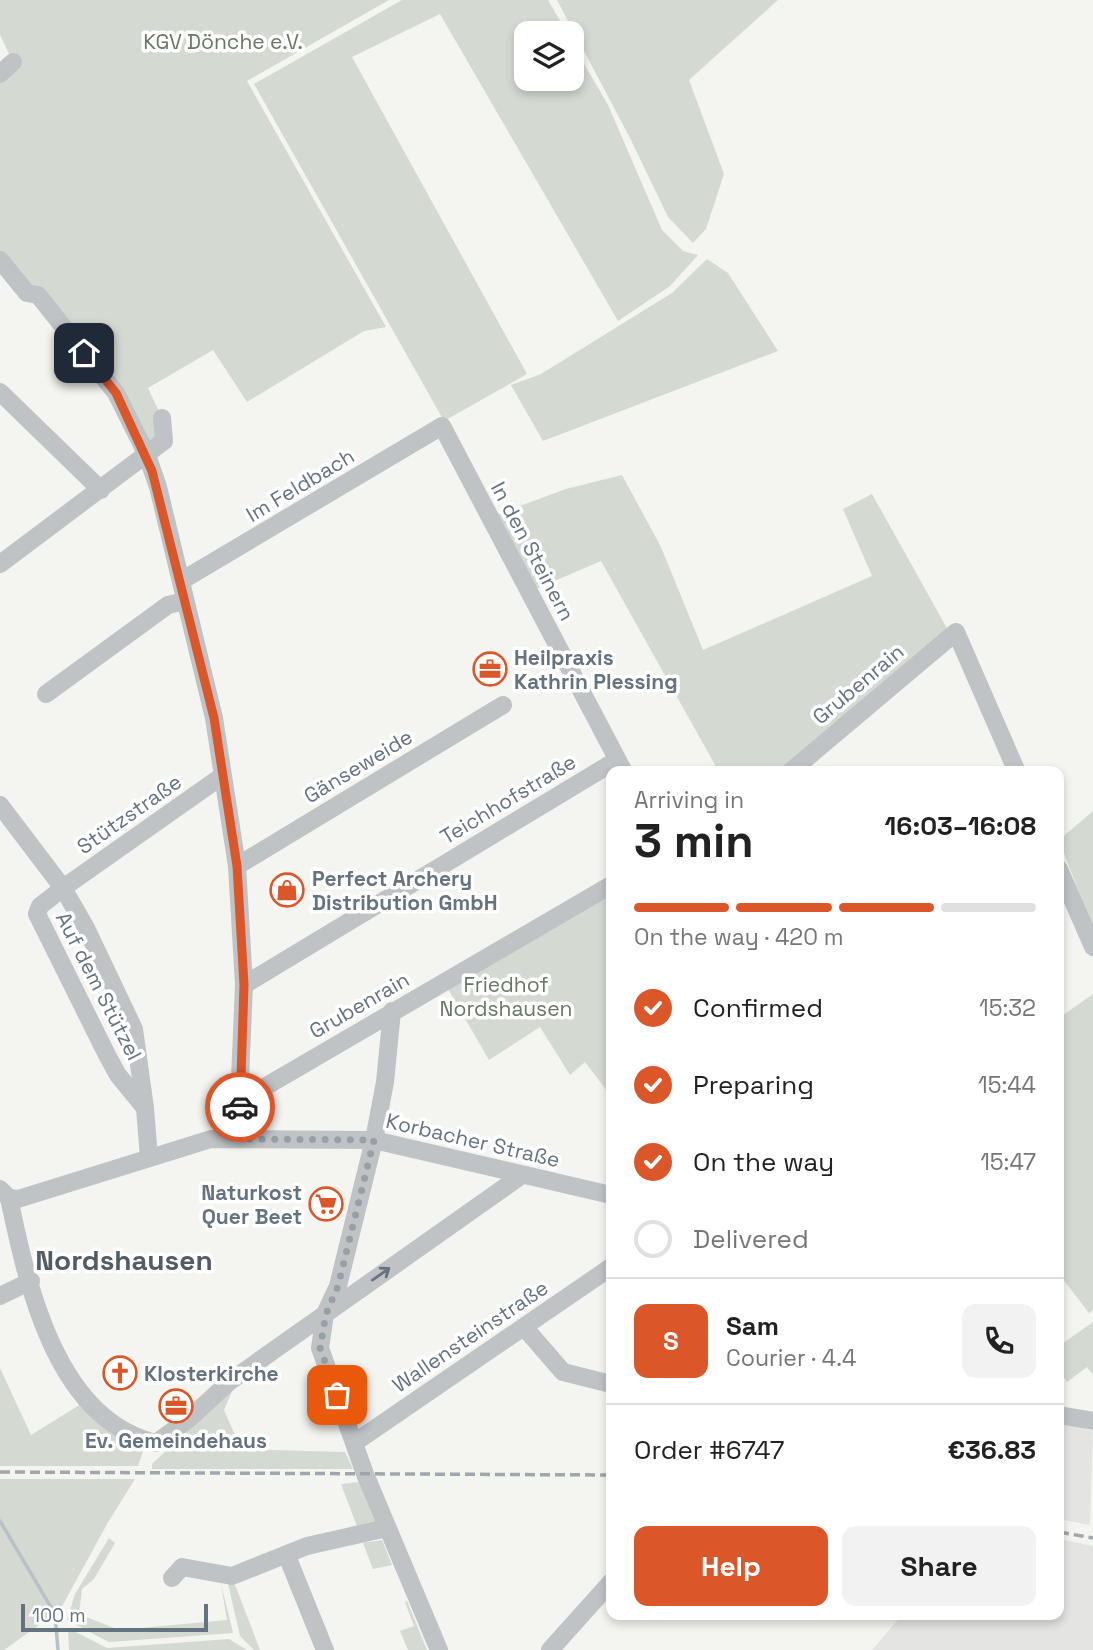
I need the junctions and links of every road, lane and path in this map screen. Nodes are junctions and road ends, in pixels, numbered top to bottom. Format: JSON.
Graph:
{"nodes":[{"id":1,"x":0,"y":260,"type":"edge"},
{"id":2,"x":0,"y":392,"type":"edge"},
{"id":3,"x":162,"y":418,"type":"dead end"},
{"id":4,"x":442,"y":426,"type":"joint"},
{"id":5,"x":147,"y":456,"type":"junction"},
{"id":6,"x":101,"y":489,"type":"junction"},
{"id":7,"x":0,"y":564,"type":"edge"},
{"id":8,"x":181,"y":581,"type":"junction"},
{"id":9,"x":185,"y":601,"type":"junction"},
{"id":10,"x":46,"y":694,"type":"dead end"},
{"id":11,"x":503,"y":705,"type":"dead end"},
{"id":12,"x":620,"y":766,"type":"edge"},
{"id":13,"x":797,"y":766,"type":"edge"},
{"id":14,"x":1014,"y":766,"type":"edge"},
{"id":15,"x":606,"y":774,"type":"edge"},
{"id":16,"x":222,"y":776,"type":"junction"},
{"id":17,"x":0,"y":805,"type":"edge"},
{"id":18,"x":237,"y":866,"type":"junction"},
{"id":19,"x":1064,"y":880,"type":"edge"},
{"id":20,"x":64,"y":888,"type":"junction"},
{"id":21,"x":606,"y":888,"type":"edge"},
{"id":22,"x":1093,"y":947,"type":"edge"},
{"id":23,"x":244,"y":985,"type":"junction"},
{"id":24,"x":393,"y":1011,"type":"junction"},
{"id":25,"x":239,"y":1102,"type":"junction"},
{"id":26,"x":145,"y":1108,"type":"junction"},
{"id":27,"x":244,"y":1139,"type":"junction"},
{"id":28,"x":374,"y":1140,"type":"junction"},
{"id":29,"x":149,"y":1158,"type":"junction"},
{"id":30,"x":522,"y":1175,"type":"junction"},
{"id":31,"x":5,"y":1194,"type":"edge"},
{"id":32,"x":606,"y":1194,"type":"edge"},
{"id":33,"x":606,"y":1270,"type":"edge"},
{"id":34,"x":31,"y":1281,"type":"junction"},
{"id":35,"x":0,"y":1296,"type":"edge"},
{"id":36,"x":326,"y":1314,"type":"junction"},
{"id":37,"x":524,"y":1327,"type":"junction"},
{"id":38,"x":606,"y":1383,"type":"edge"},
{"id":39,"x":1064,"y":1414,"type":"edge"},
{"id":40,"x":1093,"y":1421,"type":"edge"},
{"id":41,"x":354,"y":1443,"type":"junction"},
{"id":42,"x":387,"y":1528,"type":"junction"},
{"id":43,"x":287,"y":1556,"type":"junction"},
{"id":44,"x":172,"y":1578,"type":"dead end"},
{"id":45,"x":606,"y":1588,"type":"edge"},
{"id":46,"x":325,"y":1650,"type":"edge"},
{"id":47,"x":439,"y":1650,"type":"edge"},
{"id":48,"x":550,"y":1650,"type":"edge"}],
"edges":[{"from":1,"to":5,"type":"street"},
{"from":2,"to":6,"type":"street"},
{"from":3,"to":5,"type":"street"},
{"from":4,"to":8,"type":"street","name":"Im Feldbach"},
{"from":4,"to":12,"type":"street","name":"In den Steinern"},
{"from":5,"to":6,"type":"street"},
{"from":5,"to":8,"type":"street"},
{"from":6,"to":7,"type":"street"},
{"from":8,"to":9,"type":"street"},
{"from":9,"to":10,"type":"street"},
{"from":9,"to":16,"type":"street"},
{"from":11,"to":18,"type":"street","name":"Gänseweide"},
{"from":13,"to":14,"type":"street","name":"Grubenrain"},
{"from":15,"to":23,"type":"street","name":"Teichhofstraße"},
{"from":16,"to":18,"type":"street"},
{"from":16,"to":20,"type":"street","name":"Stützstraße"},
{"from":17,"to":20,"type":"street"},
{"from":18,"to":23,"type":"street"},
{"from":19,"to":22,"type":"street"},
{"from":20,"to":26,"type":"street"},
{"from":20,"to":26,"type":"street","name":"Auf dem Stützel"},
{"from":21,"to":24,"type":"street","name":"Grubenrain"},
{"from":23,"to":25,"type":"street"},
{"from":24,"to":25,"type":"street","name":"Grubenrain"},
{"from":24,"to":28,"type":"street"},
{"from":25,"to":27,"type":"street"},
{"from":26,"to":29,"type":"street"},
{"from":27,"to":28,"type":"street","name":"Korbacher Straße"},
{"from":27,"to":29,"type":"street","name":"Korbacher Straße"},
{"from":28,"to":30,"type":"street","name":"Korbacher Straße"},
{"from":28,"to":36,"type":"street"},
{"from":29,"to":31,"type":"street","name":"Korbacher Straße"},
{"from":30,"to":32,"type":"street","name":"Korbacher Straße"},
{"from":36,"to":30,"type":"street","one_way":true},
{"from":31,"to":34,"type":"street"},
{"from":33,"to":37,"type":"street","name":"Wallensteinstraße"},
{"from":34,"to":35,"type":"street"},
{"from":34,"to":36,"type":"street"},
{"from":36,"to":41,"type":"street"},
{"from":37,"to":38,"type":"street"},
{"from":37,"to":41,"type":"street","name":"Wallensteinstraße"},
{"from":39,"to":40,"type":"street"},
{"from":41,"to":42,"type":"street"},
{"from":42,"to":43,"type":"street"},
{"from":42,"to":47,"type":"street"},
{"from":43,"to":44,"type":"street"},
{"from":43,"to":46,"type":"street"},
{"from":45,"to":48,"type":"street"}]}
